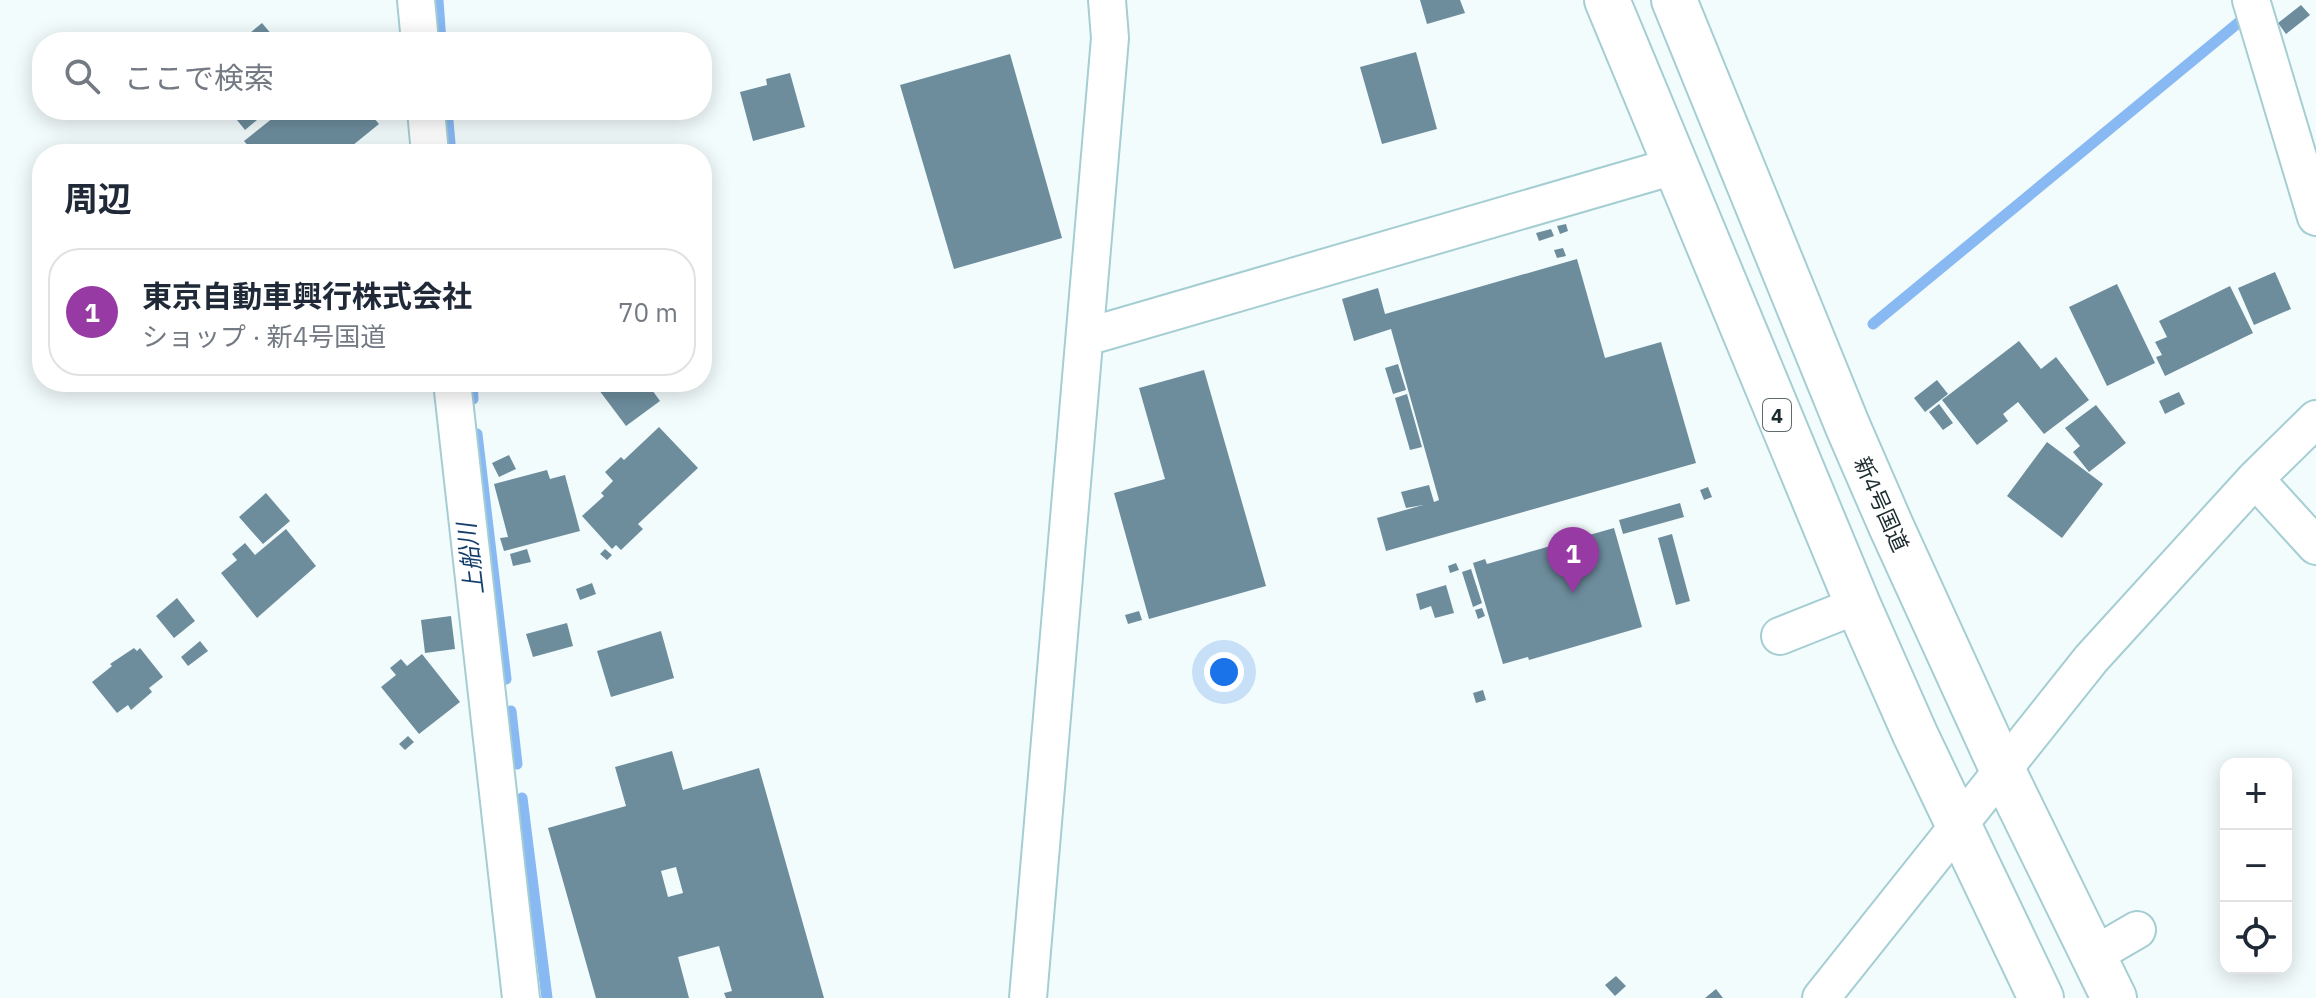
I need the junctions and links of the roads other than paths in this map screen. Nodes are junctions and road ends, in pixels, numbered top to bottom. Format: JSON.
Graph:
{"nodes":[{"id":1,"x":416,"y":0,"type":"edge"},
{"id":2,"x":1107,"y":0,"type":"edge"},
{"id":3,"x":1607,"y":0,"type":"edge"},
{"id":4,"x":1674,"y":0,"type":"edge"},
{"id":5,"x":2254,"y":11,"type":"edge"},
{"id":6,"x":419,"y":32,"type":"edge"},
{"id":7,"x":427,"y":120,"type":"edge"},
{"id":8,"x":429,"y":144,"type":"edge"},
{"id":9,"x":1674,"y":166,"type":"junction"},
{"id":10,"x":2316,"y":217,"type":"edge"},
{"id":11,"x":1086,"y":337,"type":"junction"},
{"id":12,"x":453,"y":392,"type":"edge"},
{"id":13,"x":2316,"y":419,"type":"edge"},
{"id":14,"x":2255,"y":479,"type":"junction"},
{"id":15,"x":2316,"y":546,"type":"edge"},
{"id":16,"x":1858,"y":605,"type":"junction"},
{"id":17,"x":1780,"y":636,"type":"dead end"},
{"id":18,"x":2002,"y":769,"type":"junction"},
{"id":19,"x":1959,"y":824,"type":"junction"},
{"id":20,"x":2137,"y":930,"type":"dead end"},
{"id":21,"x":2094,"y":955,"type":"junction"},
{"id":22,"x":521,"y":998,"type":"edge"},
{"id":23,"x":1028,"y":998,"type":"edge"},
{"id":24,"x":1821,"y":998,"type":"edge"},
{"id":25,"x":2041,"y":998,"type":"edge"},
{"id":26,"x":2114,"y":998,"type":"edge"}],
"edges":[{"from":1,"to":6,"type":"street"},
{"from":2,"to":11,"type":"street"},
{"from":3,"to":9,"type":"highway","number":"4"},
{"from":4,"to":18,"type":"highway","name":"新4号国道"},
{"from":5,"to":10,"type":"street"},
{"from":7,"to":8,"type":"street"},
{"from":9,"to":11,"type":"street"},
{"from":9,"to":16,"type":"highway","number":"4"},
{"from":11,"to":23,"type":"street"},
{"from":12,"to":22,"type":"street"},
{"from":13,"to":14,"type":"street"},
{"from":14,"to":15,"type":"street"},
{"from":14,"to":18,"type":"street"},
{"from":16,"to":17,"type":"street"},
{"from":16,"to":19,"type":"highway","number":"4"},
{"from":18,"to":19,"type":"street"},
{"from":18,"to":21,"type":"highway","name":"新4号国道"},
{"from":19,"to":24,"type":"street"},
{"from":19,"to":25,"type":"highway","number":"4"},
{"from":20,"to":21,"type":"street"},
{"from":21,"to":26,"type":"highway","name":"新4号国道"}]}
